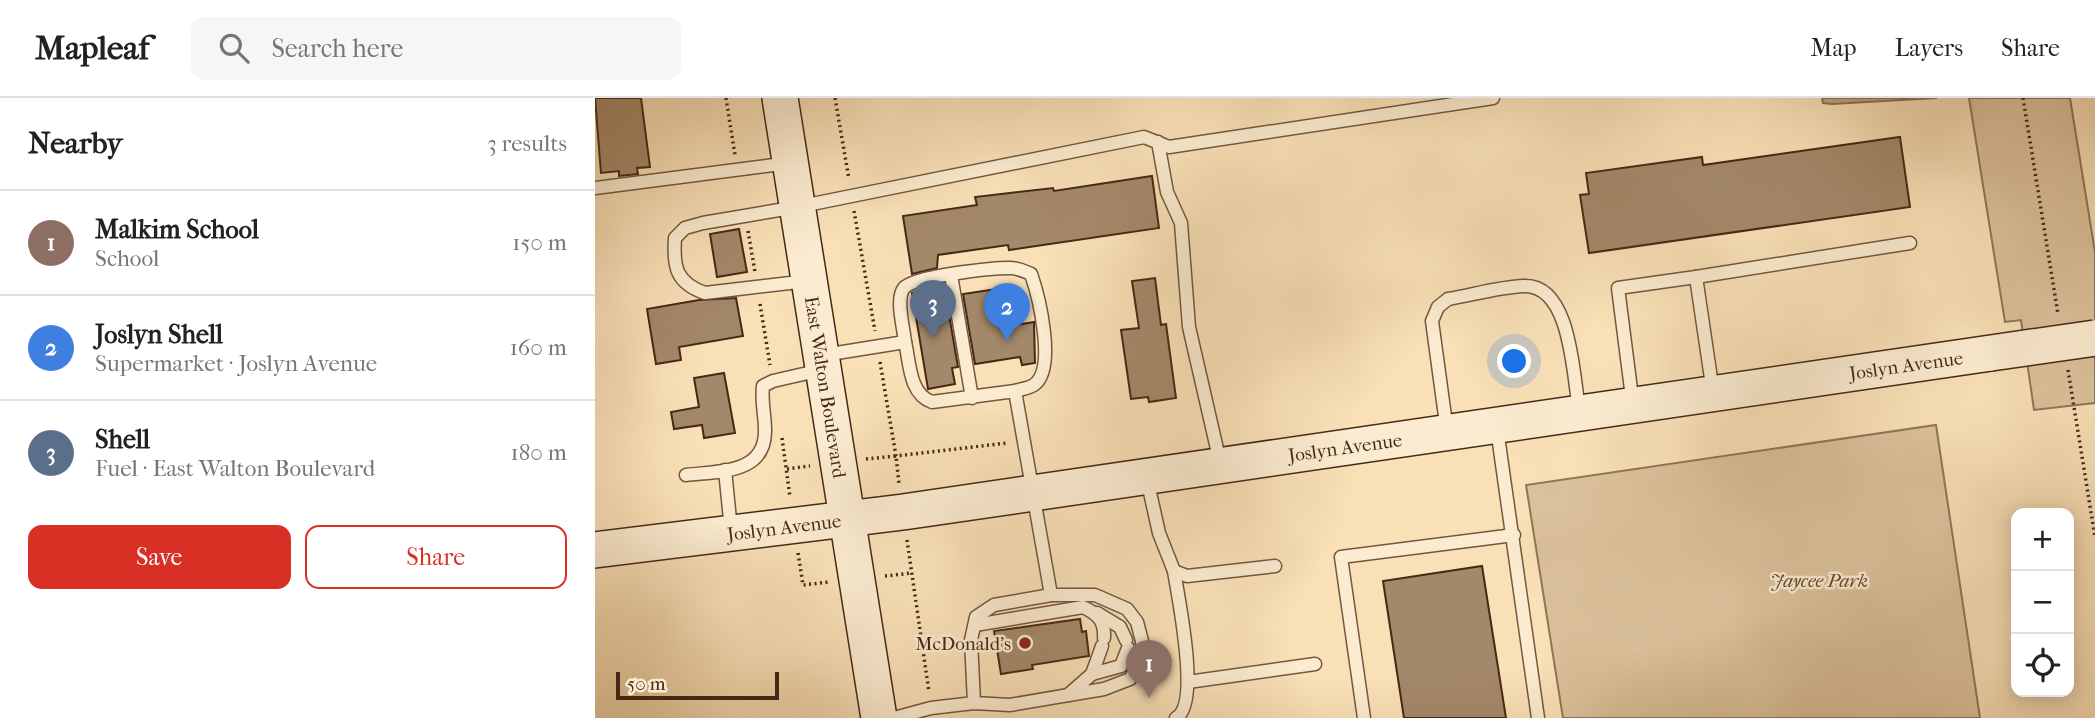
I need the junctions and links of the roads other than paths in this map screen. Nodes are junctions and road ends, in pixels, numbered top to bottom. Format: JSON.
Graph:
{"nodes":[{"id":1,"x":1493,"y":98,"type":"edge"},
{"id":2,"x":786,"y":99,"type":"edge"},
{"id":3,"x":1157,"y":142,"type":"junction"},
{"id":4,"x":790,"y":163,"type":"junction"},
{"id":5,"x":595,"y":188,"type":"edge"},
{"id":6,"x":797,"y":207,"type":"junction"},
{"id":7,"x":1910,"y":243,"type":"dead end"},
{"id":8,"x":951,"y":275,"type":"junction"},
{"id":9,"x":1696,"y":276,"type":"junction"},
{"id":10,"x":809,"y":281,"type":"junction"},
{"id":11,"x":2095,"y":338,"type":"edge"},
{"id":12,"x":905,"y":342,"type":"junction"},
{"id":13,"x":822,"y":363,"type":"junction"},
{"id":14,"x":1015,"y":391,"type":"junction"},
{"id":15,"x":1713,"y":394,"type":"junction"},
{"id":16,"x":972,"y":398,"type":"junction"},
{"id":17,"x":1633,"y":405,"type":"junction"},
{"id":18,"x":1579,"y":413,"type":"junction"},
{"id":19,"x":1496,"y":425,"type":"junction"},
{"id":20,"x":1447,"y":432,"type":"junction"},
{"id":21,"x":1220,"y":466,"type":"junction"},
{"id":22,"x":725,"y":470,"type":"junction"},
{"id":23,"x":686,"y":475,"type":"dead end"},
{"id":24,"x":1146,"y":476,"type":"junction"},
{"id":25,"x":1034,"y":492,"type":"junction"},
{"id":26,"x":847,"y":519,"type":"junction"},
{"id":27,"x":731,"y":534,"type":"junction"},
{"id":28,"x":1514,"y":535,"type":"junction"},
{"id":29,"x":595,"y":550,"type":"edge"},
{"id":30,"x":1275,"y":566,"type":"dead end"},
{"id":31,"x":1174,"y":571,"type":"junction"},
{"id":32,"x":1051,"y":595,"type":"junction"},
{"id":33,"x":1097,"y":613,"type":"junction"},
{"id":34,"x":975,"y":625,"type":"junction"},
{"id":35,"x":1315,"y":664,"type":"dead end"},
{"id":36,"x":1092,"y":674,"type":"junction"},
{"id":37,"x":1188,"y":682,"type":"junction"},
{"id":38,"x":1067,"y":695,"type":"junction"},
{"id":39,"x":974,"y":702,"type":"junction"},
{"id":40,"x":879,"y":718,"type":"edge"},
{"id":41,"x":894,"y":718,"type":"edge"},
{"id":42,"x":1176,"y":718,"type":"edge"},
{"id":43,"x":1364,"y":718,"type":"edge"},
{"id":44,"x":1538,"y":718,"type":"edge"}],
"edges":[{"from":1,"to":3,"type":"lane"},
{"from":2,"to":4,"type":"main road","name":"East Walton Boulevard"},
{"from":3,"to":6,"type":"lane"},
{"from":3,"to":21,"type":"lane"},
{"from":4,"to":5,"type":"lane"},
{"from":4,"to":6,"type":"main road","name":"East Walton Boulevard"},
{"from":6,"to":10,"type":"main road","name":"East Walton Boulevard"},
{"from":6,"to":10,"type":"lane"},
{"from":7,"to":9,"type":"lane"},
{"from":8,"to":12,"type":"lane"},
{"from":8,"to":14,"type":"lane"},
{"from":8,"to":16,"type":"lane"},
{"from":9,"to":15,"type":"lane"},
{"from":9,"to":17,"type":"lane"},
{"from":10,"to":13,"type":"main road","name":"East Walton Boulevard"},
{"from":11,"to":15,"type":"main road","name":"Joslyn Avenue","bridge":true},
{"from":12,"to":13,"type":"lane"},
{"from":12,"to":16,"type":"lane"},
{"from":13,"to":22,"type":"lane"},
{"from":13,"to":26,"type":"main road","name":"East Walton Boulevard"},
{"from":14,"to":16,"type":"lane"},
{"from":14,"to":25,"type":"lane"},
{"from":15,"to":17,"type":"main road","name":"Joslyn Avenue"},
{"from":17,"to":18,"type":"main road","name":"Joslyn Avenue"},
{"from":18,"to":19,"type":"main road","name":"Joslyn Avenue"},
{"from":18,"to":20,"type":"lane"},
{"from":19,"to":20,"type":"main road","name":"Joslyn Avenue"},
{"from":19,"to":28,"type":"lane"},
{"from":20,"to":21,"type":"main road","name":"Joslyn Avenue"},
{"from":21,"to":24,"type":"main road","name":"Joslyn Avenue"},
{"from":22,"to":23,"type":"lane"},
{"from":22,"to":27,"type":"lane"},
{"from":24,"to":25,"type":"main road","name":"Joslyn Avenue"},
{"from":24,"to":31,"type":"lane"},
{"from":25,"to":26,"type":"main road","name":"Joslyn Avenue"},
{"from":25,"to":32,"type":"lane"},
{"from":26,"to":27,"type":"main road","name":"Joslyn Avenue"},
{"from":26,"to":40,"type":"main road","name":"East Walton Boulevard"},
{"from":27,"to":29,"type":"main road","name":"Joslyn Avenue"},
{"from":28,"to":43,"type":"lane"},
{"from":28,"to":44,"type":"lane"},
{"from":30,"to":31,"type":"lane"},
{"from":31,"to":37,"type":"lane"},
{"from":32,"to":34,"type":"lane"},
{"from":32,"to":38,"type":"lane"},
{"from":33,"to":34,"type":"lane"},
{"from":33,"to":36,"type":"lane"},
{"from":33,"to":36,"type":"lane"},
{"from":34,"to":39,"type":"lane"},
{"from":35,"to":37,"type":"lane"},
{"from":36,"to":38,"type":"lane"},
{"from":37,"to":42,"type":"lane"},
{"from":38,"to":39,"type":"lane"},
{"from":39,"to":41,"type":"lane"}]}
